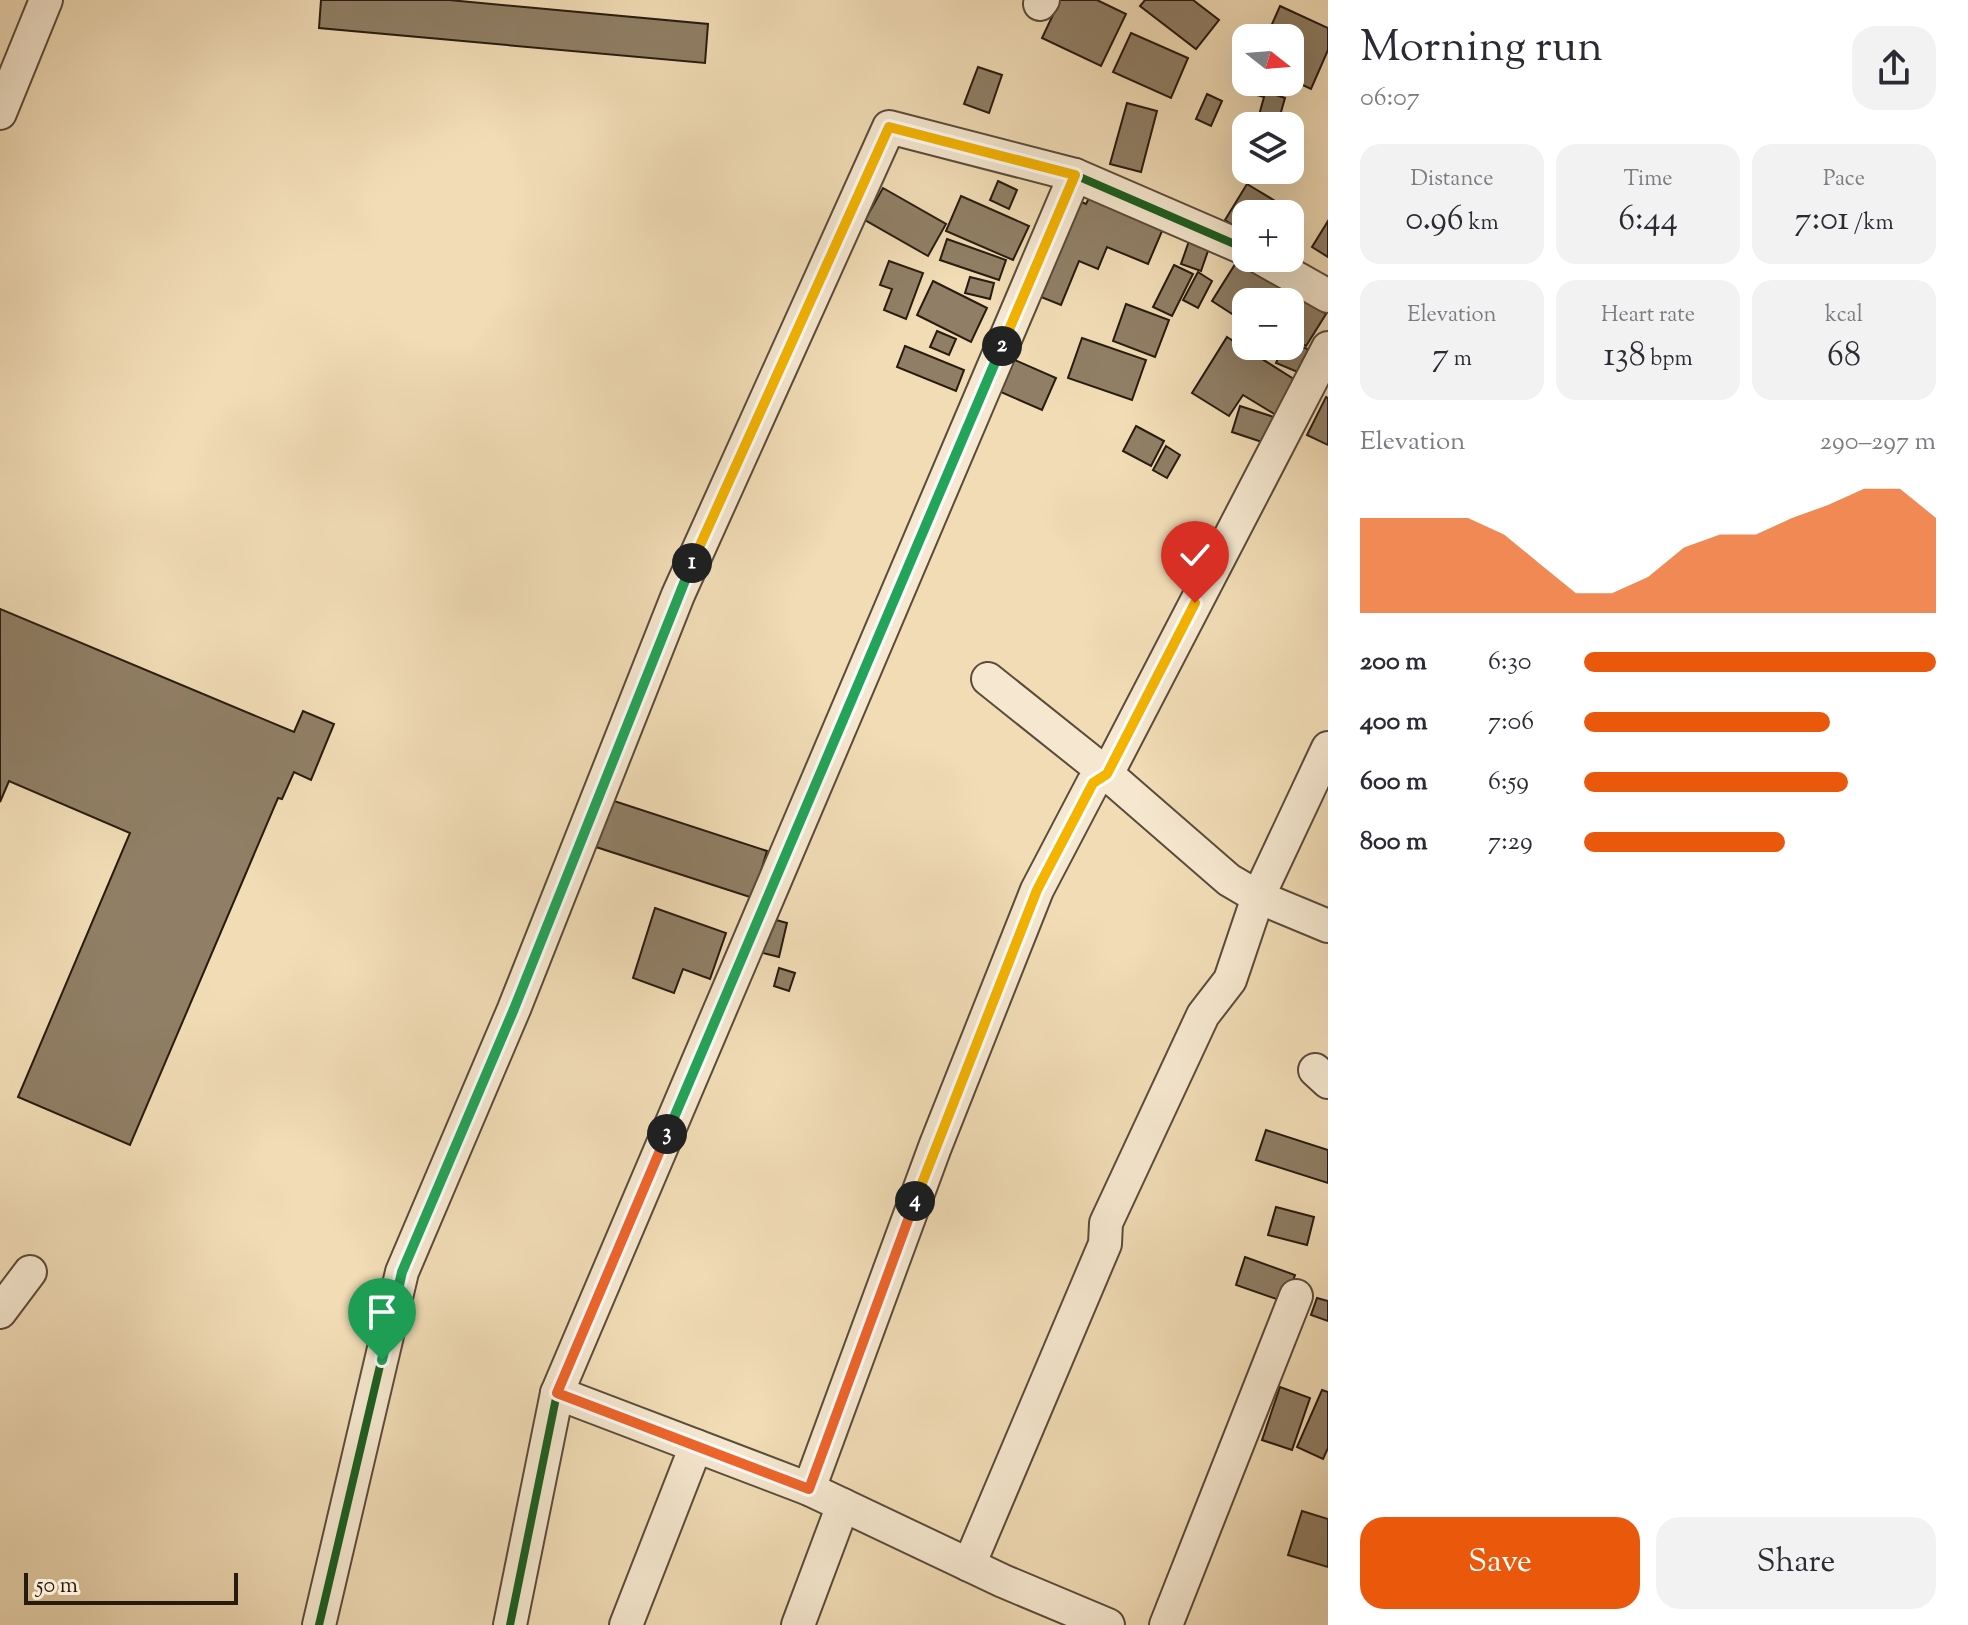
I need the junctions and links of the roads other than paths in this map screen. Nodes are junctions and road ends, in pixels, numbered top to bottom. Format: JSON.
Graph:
{"nodes":[{"id":1,"x":46,"y":0,"type":"edge"},
{"id":2,"x":0,"y":113,"type":"edge"},
{"id":3,"x":1075,"y":175,"type":"junction"},
{"id":4,"x":1232,"y":243,"type":"edge"},
{"id":5,"x":1286,"y":272,"type":"edge"},
{"id":6,"x":1328,"y":296,"type":"edge"},
{"id":7,"x":1328,"y":348,"type":"edge"},
{"id":8,"x":988,"y":679,"type":"dead end"},
{"id":9,"x":1328,"y":748,"type":"edge"},
{"id":10,"x":1107,"y":774,"type":"junction"},
{"id":11,"x":1258,"y":897,"type":"junction"},
{"id":12,"x":1328,"y":926,"type":"edge"},
{"id":13,"x":30,"y":1272,"type":"dead end"},
{"id":14,"x":1296,"y":1296,"type":"dead end"},
{"id":15,"x":0,"y":1312,"type":"edge"},
{"id":16,"x":557,"y":1393,"type":"junction"},
{"id":17,"x":696,"y":1446,"type":"junction"},
{"id":18,"x":809,"y":1489,"type":"junction"},
{"id":19,"x":843,"y":1505,"type":"junction"},
{"id":20,"x":969,"y":1565,"type":"junction"},
{"id":21,"x":319,"y":1625,"type":"edge"},
{"id":22,"x":510,"y":1625,"type":"edge"},
{"id":23,"x":626,"y":1625,"type":"edge"},
{"id":24,"x":798,"y":1625,"type":"edge"},
{"id":25,"x":1108,"y":1625,"type":"edge"},
{"id":26,"x":1166,"y":1625,"type":"edge"}],
"edges":[{"from":1,"to":2,"type":"street"},
{"from":3,"to":4,"type":"street"},
{"from":3,"to":16,"type":"street"},
{"from":3,"to":21,"type":"street"},
{"from":5,"to":6,"type":"street"},
{"from":7,"to":10,"type":"street"},
{"from":8,"to":10,"type":"street"},
{"from":9,"to":11,"type":"street"},
{"from":10,"to":11,"type":"street"},
{"from":10,"to":18,"type":"street"},
{"from":11,"to":12,"type":"street"},
{"from":11,"to":20,"type":"street"},
{"from":13,"to":15,"type":"street"},
{"from":14,"to":26,"type":"street"},
{"from":16,"to":17,"type":"street"},
{"from":16,"to":22,"type":"street"},
{"from":17,"to":18,"type":"street"},
{"from":17,"to":23,"type":"street"},
{"from":18,"to":19,"type":"street"},
{"from":19,"to":20,"type":"street"},
{"from":19,"to":24,"type":"street"},
{"from":20,"to":25,"type":"street"}]}
